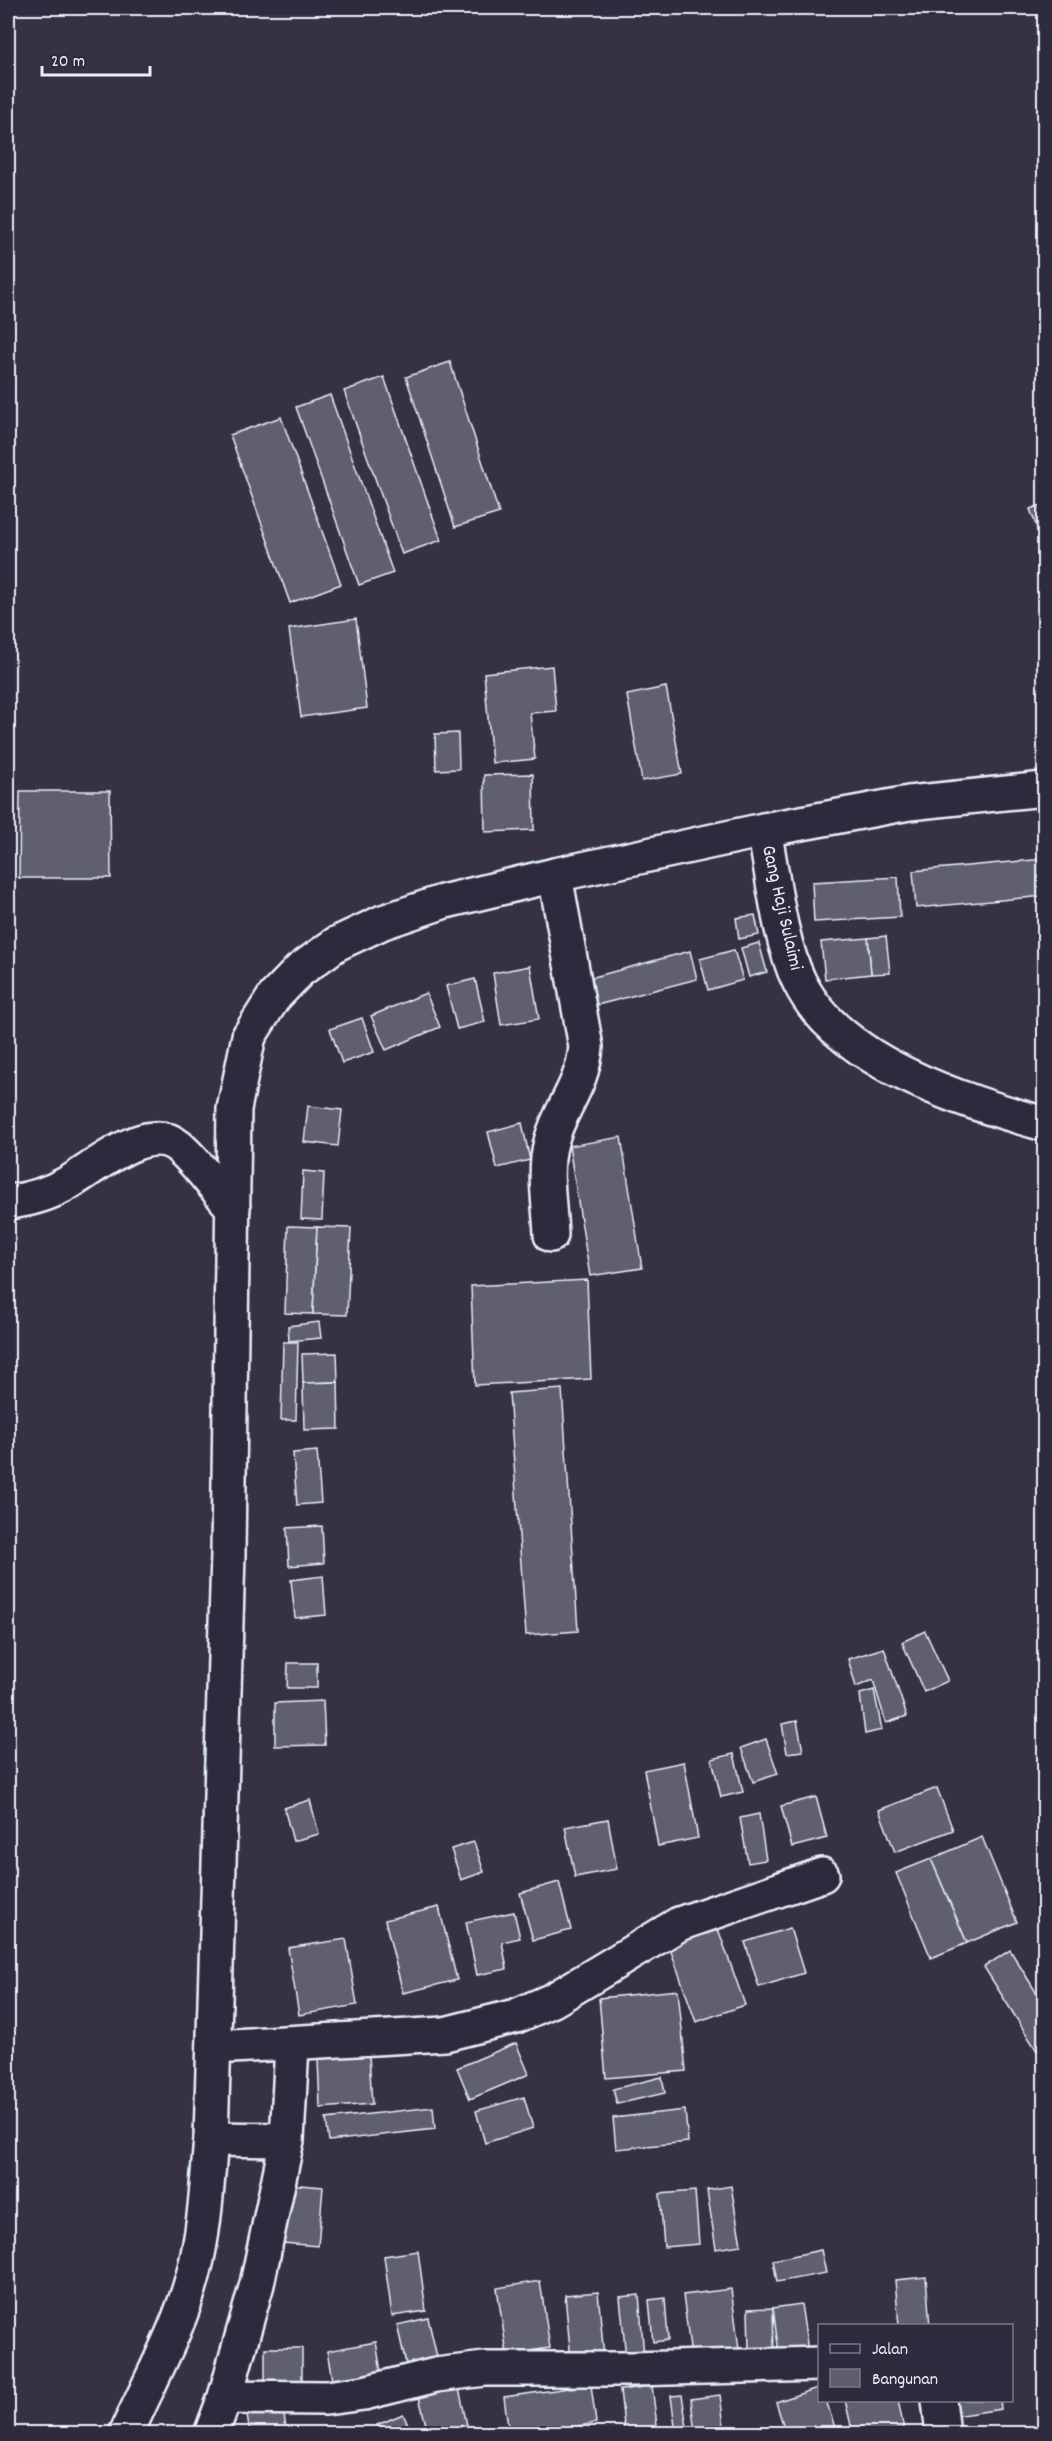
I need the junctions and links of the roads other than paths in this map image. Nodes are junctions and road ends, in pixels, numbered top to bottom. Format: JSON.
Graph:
{"nodes":[{"id":1,"x":1044,"y":789,"type":"edge"},
{"id":2,"x":764,"y":830,"type":"junction"},
{"id":3,"x":555,"y":875,"type":"junction"},
{"id":4,"x":1044,"y":1124,"type":"edge"},
{"id":5,"x":8,"y":1202,"type":"edge"},
{"id":6,"x":233,"y":1208,"type":"junction"},
{"id":7,"x":551,"y":1235,"type":"dead end"},
{"id":8,"x":822,"y":1875,"type":"dead end"},
{"id":9,"x":255,"y":2046,"type":"junction"},
{"id":10,"x":251,"y":2139,"type":"junction"},
{"id":11,"x":818,"y":2364,"type":"edge"},
{"id":12,"x":225,"y":2397,"type":"junction"},
{"id":13,"x":939,"y":2402,"type":"edge"},
{"id":14,"x":126,"y":2433,"type":"edge"},
{"id":15,"x":211,"y":2433,"type":"edge"},
{"id":16,"x":943,"y":2433,"type":"edge"}],
"edges":[{"from":1,"to":2,"type":"street"},
{"from":2,"to":3,"type":"street"},
{"from":2,"to":4,"type":"street","name":"Gang Haji Sulaimi"},
{"from":3,"to":6,"type":"street"},
{"from":3,"to":7,"type":"street"},
{"from":5,"to":6,"type":"street"},
{"from":6,"to":9,"type":"street"},
{"from":8,"to":9,"type":"street"},
{"from":9,"to":10,"type":"street"},
{"from":9,"to":10,"type":"street"},
{"from":10,"to":12,"type":"street"},
{"from":10,"to":14,"type":"street"},
{"from":11,"to":12,"type":"street"},
{"from":12,"to":15,"type":"street"},
{"from":13,"to":16,"type":"street"}]}
